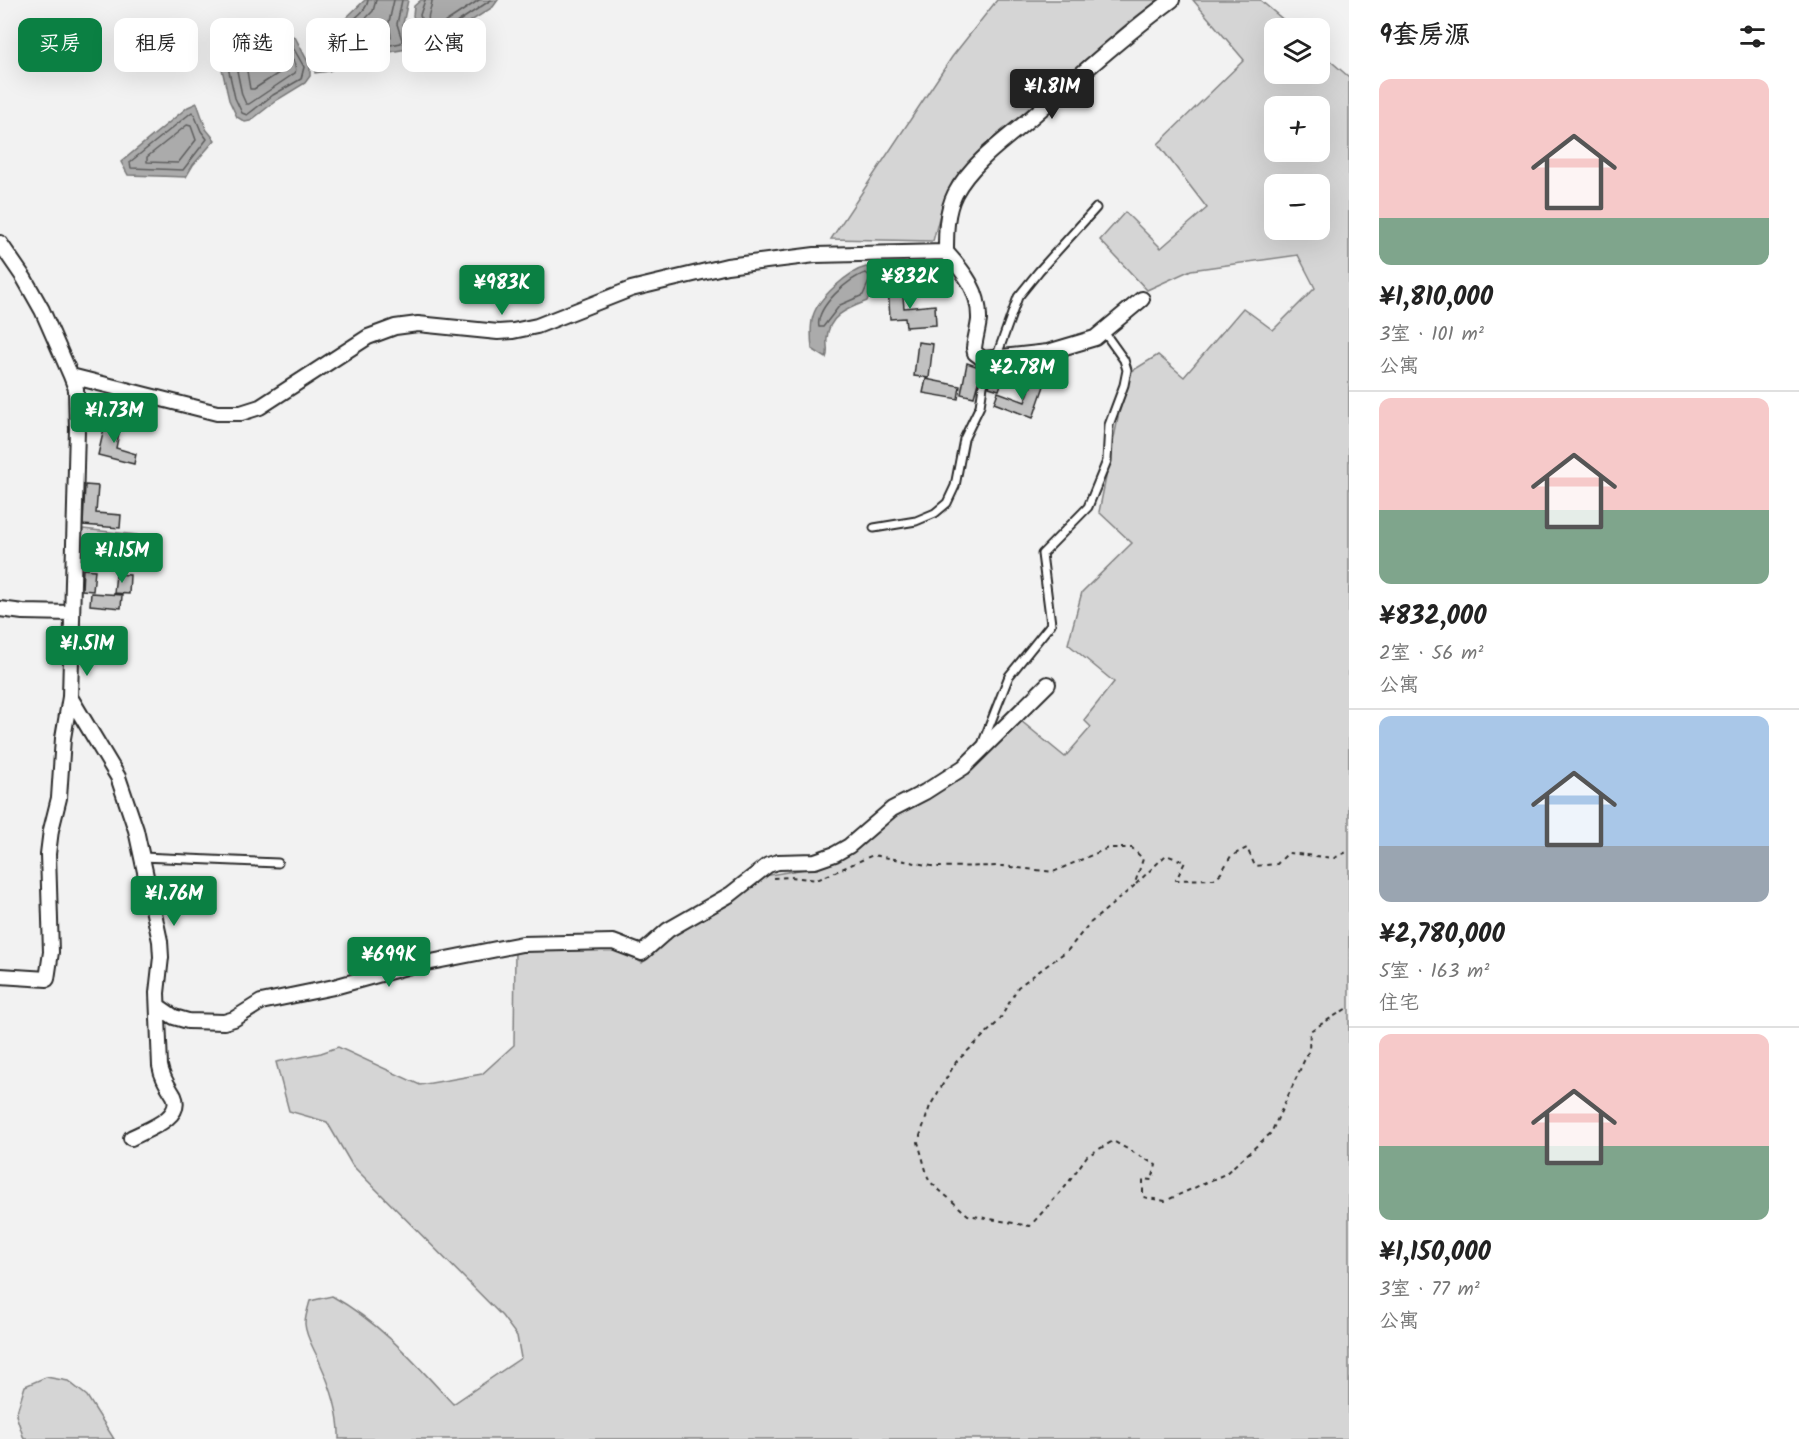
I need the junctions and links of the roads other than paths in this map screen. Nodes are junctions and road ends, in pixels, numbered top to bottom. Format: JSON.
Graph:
{"nodes":[{"id":1,"x":1172,"y":0,"type":"edge"},
{"id":2,"x":1096,"y":208,"type":"dead end"},
{"id":3,"x":0,"y":243,"type":"edge"},
{"id":4,"x":946,"y":252,"type":"junction"},
{"id":5,"x":1142,"y":299,"type":"dead end"},
{"id":6,"x":1104,"y":332,"type":"junction"},
{"id":7,"x":993,"y":358,"type":"junction"},
{"id":8,"x":72,"y":376,"type":"junction"},
{"id":9,"x":874,"y":528,"type":"dead end"},
{"id":10,"x":0,"y":609,"type":"edge"},
{"id":11,"x":72,"y":613,"type":"junction"},
{"id":12,"x":1048,"y":684,"type":"dead end"},
{"id":13,"x":70,"y":697,"type":"junction"},
{"id":14,"x":968,"y":764,"type":"junction"},
{"id":15,"x":142,"y":857,"type":"junction"},
{"id":16,"x":278,"y":863,"type":"dead end"},
{"id":17,"x":0,"y":975,"type":"edge"},
{"id":18,"x":158,"y":1006,"type":"junction"},
{"id":19,"x":131,"y":1138,"type":"dead end"}],
"edges":[{"from":1,"to":4,"type":"street"},
{"from":2,"to":7,"type":"lane"},
{"from":3,"to":8,"type":"street"},
{"from":4,"to":7,"type":"street"},
{"from":4,"to":8,"type":"street"},
{"from":5,"to":6,"type":"street"},
{"from":6,"to":7,"type":"street"},
{"from":6,"to":14,"type":"lane"},
{"from":7,"to":9,"type":"lane"},
{"from":8,"to":11,"type":"street"},
{"from":10,"to":11,"type":"street"},
{"from":11,"to":13,"type":"street"},
{"from":12,"to":14,"type":"street"},
{"from":13,"to":15,"type":"street"},
{"from":13,"to":17,"type":"street"},
{"from":14,"to":18,"type":"street"},
{"from":15,"to":16,"type":"lane"},
{"from":15,"to":18,"type":"street"},
{"from":18,"to":19,"type":"street"}]}
